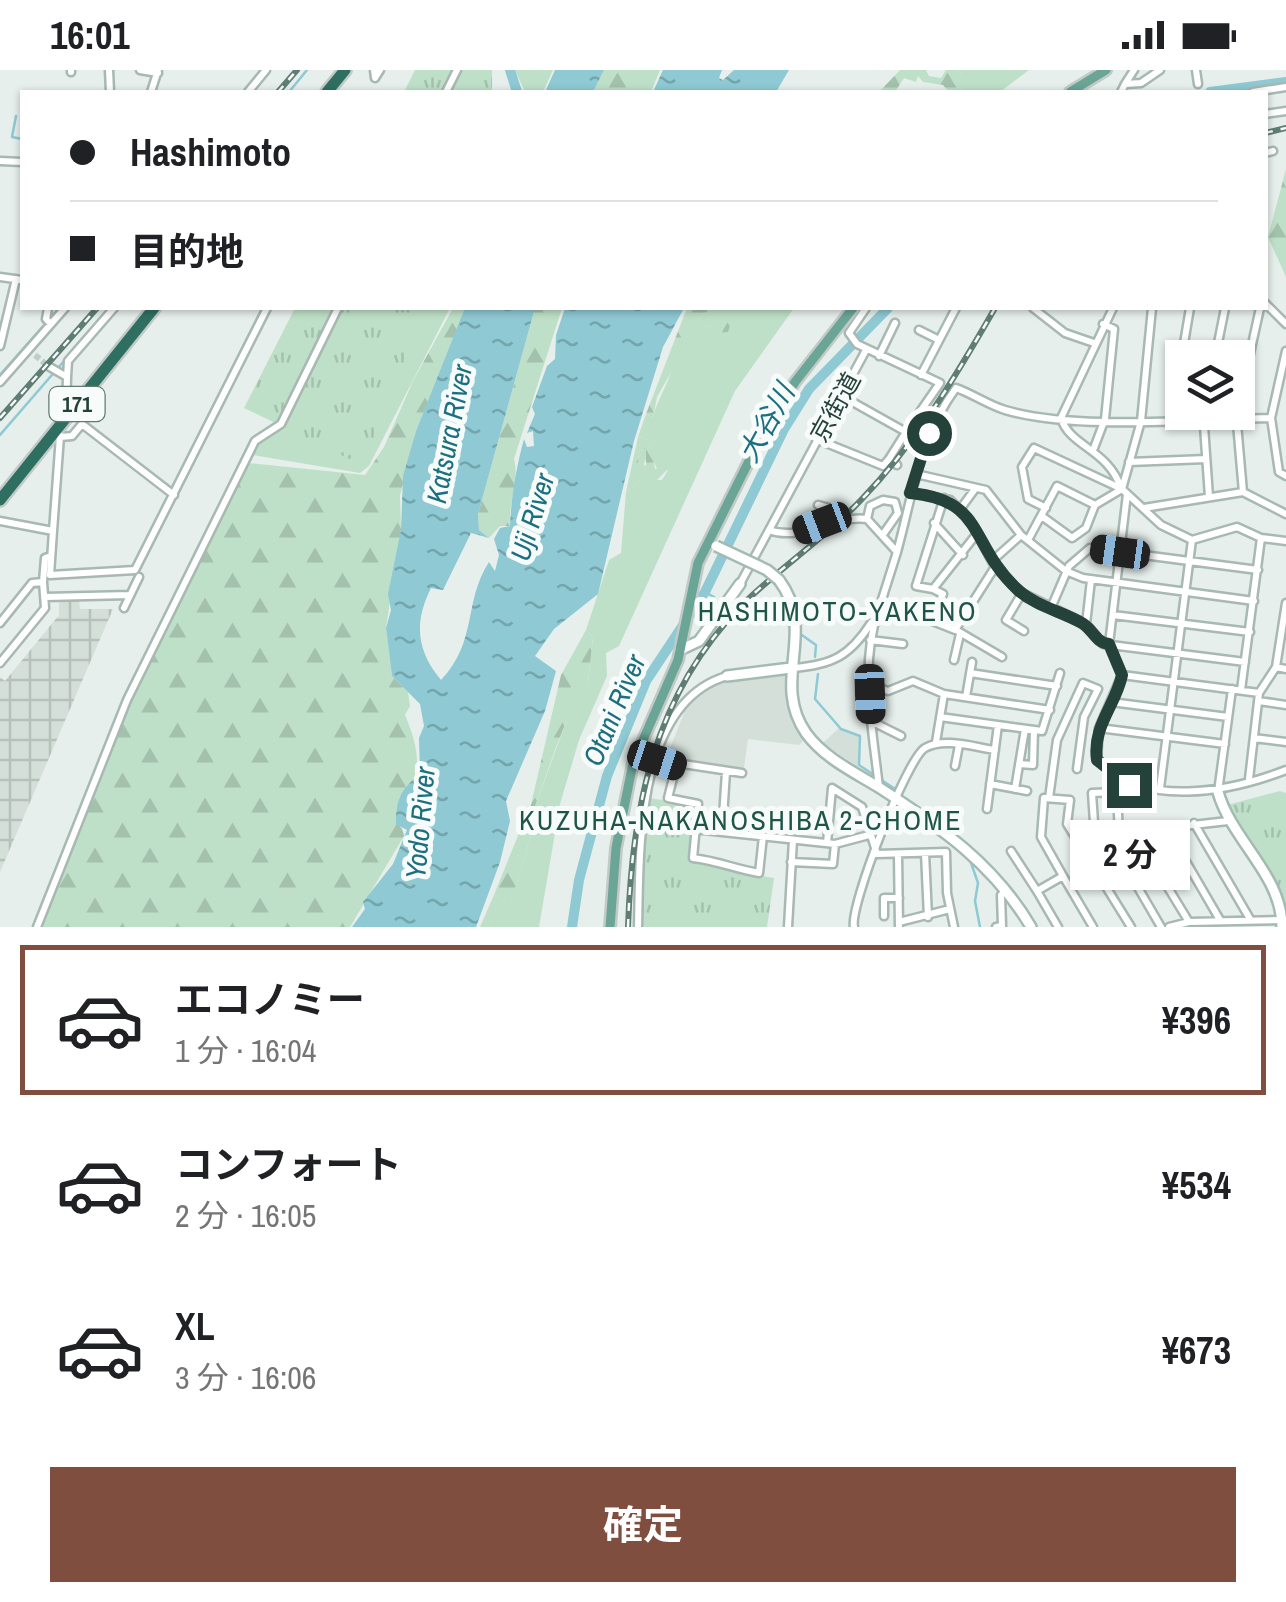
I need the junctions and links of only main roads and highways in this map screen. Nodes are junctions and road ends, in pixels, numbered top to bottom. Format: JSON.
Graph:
{"nodes":[{"id":1,"x":344,"y":70,"type":"edge"},
{"id":2,"x":1106,"y":70,"type":"edge"},
{"id":3,"x":329,"y":90,"type":"edge"},
{"id":4,"x":1073,"y":90,"type":"edge"},
{"id":5,"x":152,"y":310,"type":"edge"},
{"id":6,"x":852,"y":310,"type":"edge"},
{"id":7,"x":0,"y":500,"type":"edge"},
{"id":8,"x":610,"y":927,"type":"edge"}],
"edges":[{"from":1,"to":3,"type":"highway"},
{"from":2,"to":4,"type":"main road"},
{"from":5,"to":7,"type":"highway","number":"171"},
{"from":6,"to":8,"type":"main road"}]}
